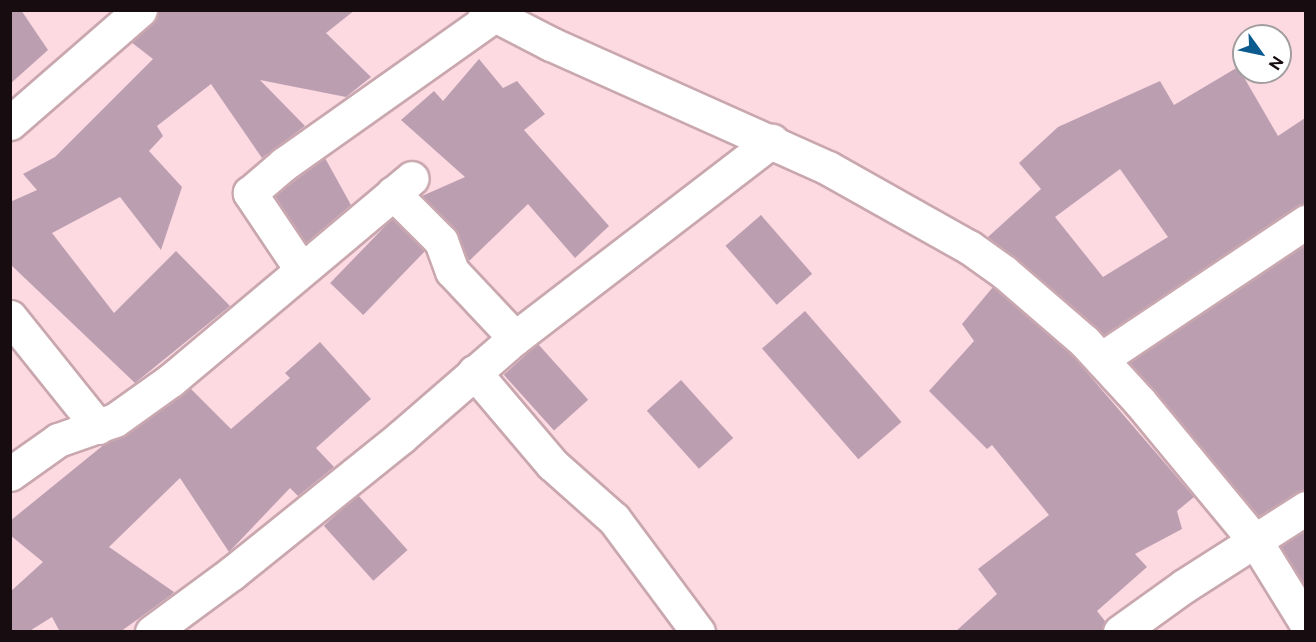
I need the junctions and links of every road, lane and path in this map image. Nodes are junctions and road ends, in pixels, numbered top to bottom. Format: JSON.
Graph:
{"nodes":[{"id":1,"x":140,"y":10,"type":"edge"},
{"id":2,"x":489,"y":13,"type":"edge"},
{"id":3,"x":10,"y":123,"type":"edge"},
{"id":4,"x":772,"y":141,"type":"junction"},
{"id":5,"x":1305,"y":222,"type":"edge"},
{"id":6,"x":301,"y":269,"type":"junction"},
{"id":7,"x":10,"y":317,"type":"edge"},
{"id":8,"x":515,"y":338,"type":"junction"},
{"id":9,"x":1101,"y":360,"type":"junction"},
{"id":10,"x":474,"y":372,"type":"junction"},
{"id":11,"x":98,"y":427,"type":"junction"},
{"id":12,"x":10,"y":474,"type":"edge"},
{"id":13,"x":1305,"y":508,"type":"edge"},
{"id":14,"x":1256,"y":542,"type":"junction"},
{"id":15,"x":1305,"y":623,"type":"edge"},
{"id":16,"x":152,"y":632,"type":"edge"},
{"id":17,"x":698,"y":632,"type":"edge"},
{"id":18,"x":1120,"y":632,"type":"edge"}],
"edges":[{"from":1,"to":3,"type":"street"},
{"from":2,"to":4,"type":"street"},
{"from":2,"to":6,"type":"street"},
{"from":4,"to":8,"type":"street"},
{"from":4,"to":9,"type":"street"},
{"from":5,"to":9,"type":"street"},
{"from":6,"to":8,"type":"street"},
{"from":6,"to":11,"type":"street"},
{"from":7,"to":11,"type":"street"},
{"from":8,"to":10,"type":"street"},
{"from":9,"to":14,"type":"street"},
{"from":10,"to":16,"type":"street"},
{"from":10,"to":17,"type":"street"},
{"from":11,"to":12,"type":"street"},
{"from":13,"to":14,"type":"street"},
{"from":14,"to":15,"type":"street"},
{"from":14,"to":18,"type":"street"}]}
